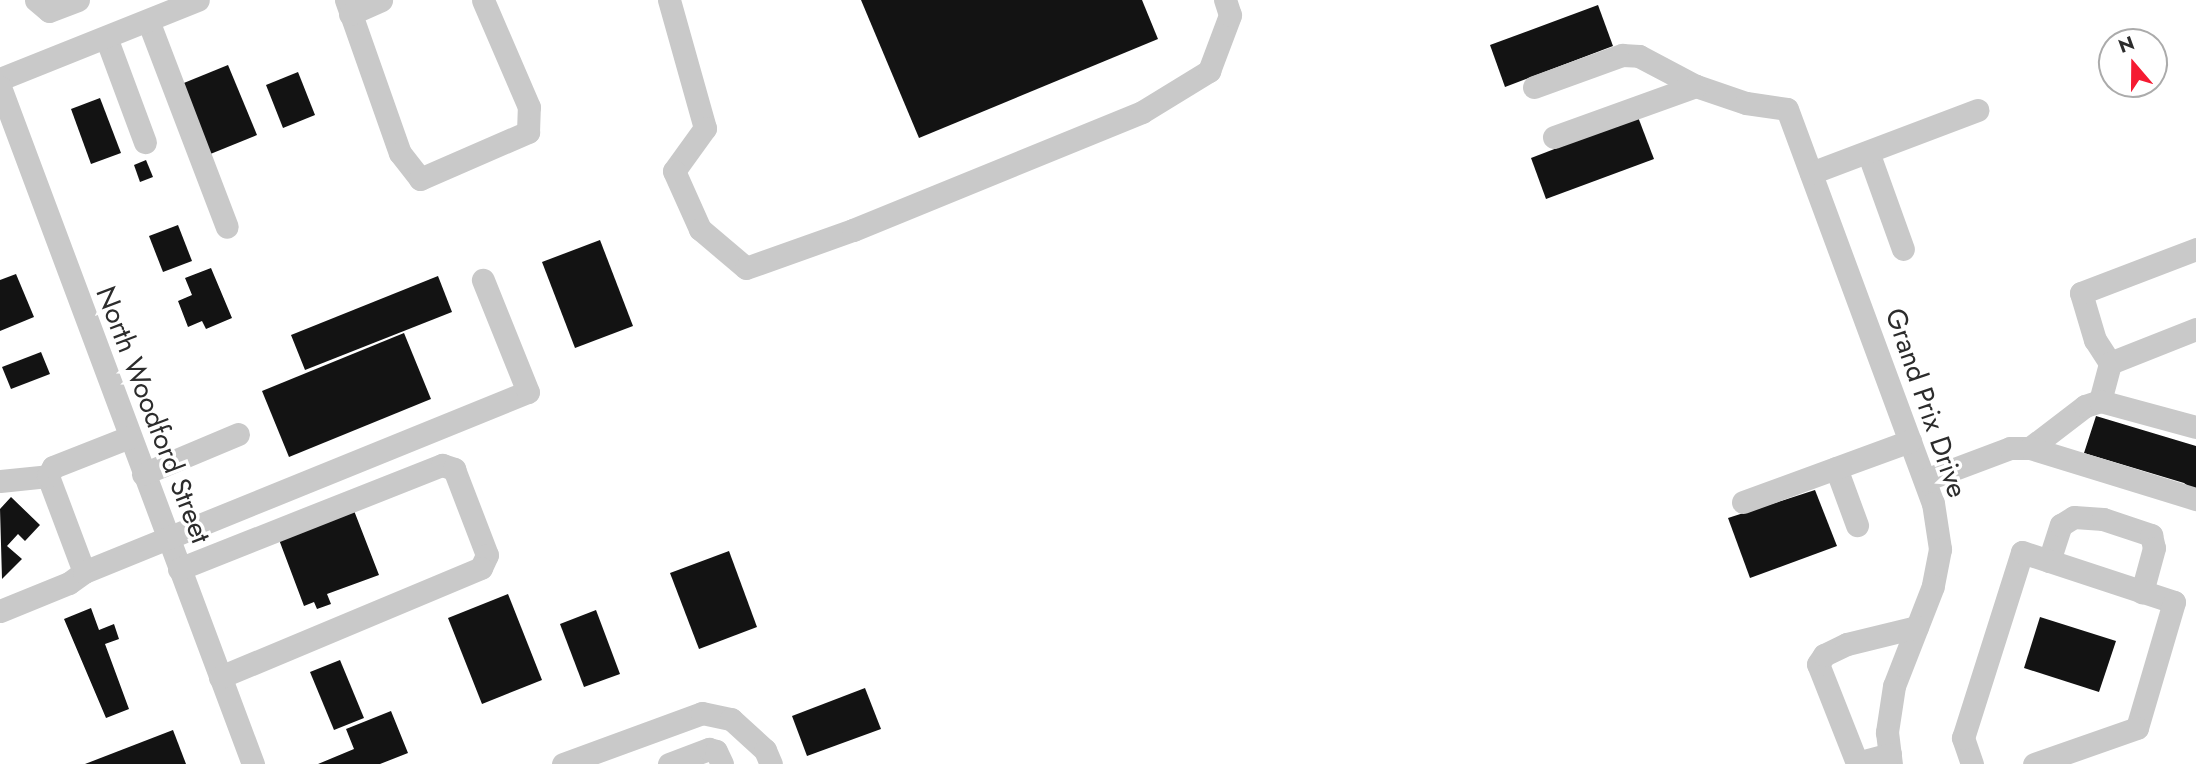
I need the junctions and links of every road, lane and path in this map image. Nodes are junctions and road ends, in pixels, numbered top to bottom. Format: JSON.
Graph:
{"nodes":[{"id":1,"x":36,"y":0,"type":"edge"},
{"id":2,"x":78,"y":0,"type":"edge"},
{"id":3,"x":381,"y":0,"type":"edge"},
{"id":4,"x":484,"y":0,"type":"edge"},
{"id":5,"x":669,"y":0,"type":"edge"},
{"id":6,"x":1225,"y":0,"type":"edge"},
{"id":7,"x":185,"y":2,"type":"edge"},
{"id":8,"x":348,"y":7,"type":"edge"},
{"id":9,"x":149,"y":23,"type":"junction"},
{"id":10,"x":107,"y":40,"type":"junction"},
{"id":11,"x":1696,"y":86,"type":"junction"},
{"id":12,"x":1534,"y":87,"type":"dead end"},
{"id":13,"x":1,"y":93,"type":"edge"},
{"id":14,"x":1978,"y":110,"type":"dead end"},
{"id":15,"x":1554,"y":138,"type":"dead end"},
{"id":16,"x":145,"y":142,"type":"dead end"},
{"id":17,"x":1868,"y":152,"type":"junction"},
{"id":18,"x":1811,"y":173,"type":"junction"},
{"id":19,"x":227,"y":227,"type":"dead end"},
{"id":20,"x":1903,"y":249,"type":"dead end"},
{"id":21,"x":2196,"y":249,"type":"edge"},
{"id":22,"x":483,"y":279,"type":"dead end"},
{"id":23,"x":2196,"y":329,"type":"edge"},
{"id":24,"x":2110,"y":363,"type":"junction"},
{"id":25,"x":2100,"y":401,"type":"junction"},
{"id":26,"x":2196,"y":427,"type":"edge"},
{"id":27,"x":238,"y":434,"type":"dead end"},
{"id":28,"x":129,"y":437,"type":"junction"},
{"id":29,"x":1910,"y":441,"type":"junction"},
{"id":30,"x":2030,"y":448,"type":"junction"},
{"id":31,"x":1836,"y":468,"type":"junction"},
{"id":32,"x":143,"y":474,"type":"junction"},
{"id":33,"x":48,"y":476,"type":"junction"},
{"id":34,"x":1925,"y":480,"type":"junction"},
{"id":35,"x":0,"y":481,"type":"edge"},
{"id":36,"x":2196,"y":499,"type":"edge"},
{"id":37,"x":1743,"y":502,"type":"dead end"},
{"id":38,"x":1857,"y":525,"type":"dead end"},
{"id":39,"x":169,"y":541,"type":"junction"},
{"id":40,"x":2049,"y":561,"type":"junction"},
{"id":41,"x":179,"y":569,"type":"junction"},
{"id":42,"x":84,"y":572,"type":"junction"},
{"id":43,"x":2142,"y":592,"type":"junction"},
{"id":44,"x":0,"y":611,"type":"edge"},
{"id":45,"x":1917,"y":627,"type":"junction"},
{"id":46,"x":220,"y":677,"type":"junction"},
{"id":47,"x":616,"y":754,"type":"edge"},
{"id":48,"x":1891,"y":759,"type":"edge"},
{"id":49,"x":253,"y":764,"type":"edge"},
{"id":50,"x":563,"y":764,"type":"edge"},
{"id":51,"x":669,"y":764,"type":"edge"},
{"id":52,"x":722,"y":764,"type":"edge"},
{"id":53,"x":771,"y":764,"type":"edge"},
{"id":54,"x":1856,"y":764,"type":"edge"},
{"id":55,"x":1972,"y":764,"type":"edge"},
{"id":56,"x":2034,"y":764,"type":"edge"}],
"edges":[{"from":1,"to":2,"type":"street"},
{"from":3,"to":8,"type":"street"},
{"from":4,"to":8,"type":"street"},
{"from":5,"to":6,"type":"street"},
{"from":7,"to":9,"type":"street"},
{"from":9,"to":10,"type":"street"},
{"from":9,"to":19,"type":"street"},
{"from":10,"to":13,"type":"street"},
{"from":10,"to":16,"type":"street"},
{"from":11,"to":12,"type":"street"},
{"from":11,"to":15,"type":"street"},
{"from":11,"to":18,"type":"street","name":"Grand Prix Drive"},
{"from":13,"to":28,"type":"street","name":"North Woodford Street"},
{"from":14,"to":17,"type":"street"},
{"from":17,"to":18,"type":"street"},
{"from":17,"to":20,"type":"street"},
{"from":18,"to":29,"type":"street","name":"Grand Prix Drive"},
{"from":21,"to":24,"type":"street"},
{"from":22,"to":39,"type":"street"},
{"from":23,"to":24,"type":"street"},
{"from":24,"to":25,"type":"street"},
{"from":25,"to":26,"type":"street"},
{"from":25,"to":30,"type":"street"},
{"from":27,"to":32,"type":"street"},
{"from":28,"to":32,"type":"street","name":"North Woodford Street"},
{"from":28,"to":33,"type":"street"},
{"from":29,"to":31,"type":"street"},
{"from":29,"to":34,"type":"street","name":"Grand Prix Drive"},
{"from":30,"to":34,"type":"street"},
{"from":30,"to":36,"type":"street"},
{"from":31,"to":37,"type":"street"},
{"from":31,"to":38,"type":"street"},
{"from":32,"to":39,"type":"street","name":"North Woodford Street"},
{"from":33,"to":35,"type":"street"},
{"from":33,"to":42,"type":"street"},
{"from":34,"to":45,"type":"street","name":"Grand Prix Drive"},
{"from":39,"to":41,"type":"street","name":"North Woodford Street"},
{"from":39,"to":42,"type":"street"},
{"from":40,"to":43,"type":"street"},
{"from":40,"to":43,"type":"street"},
{"from":40,"to":55,"type":"street"},
{"from":41,"to":46,"type":"street","name":"North Woodford Street"},
{"from":41,"to":46,"type":"street"},
{"from":42,"to":44,"type":"street"},
{"from":43,"to":56,"type":"street"},
{"from":45,"to":48,"type":"street","name":"Grand Prix Drive"},
{"from":45,"to":54,"type":"street"},
{"from":46,"to":49,"type":"street","name":"North Woodford Street"},
{"from":47,"to":50,"type":"street"},
{"from":47,"to":53,"type":"street"},
{"from":48,"to":54,"type":"street"},
{"from":51,"to":52,"type":"street"}]}
